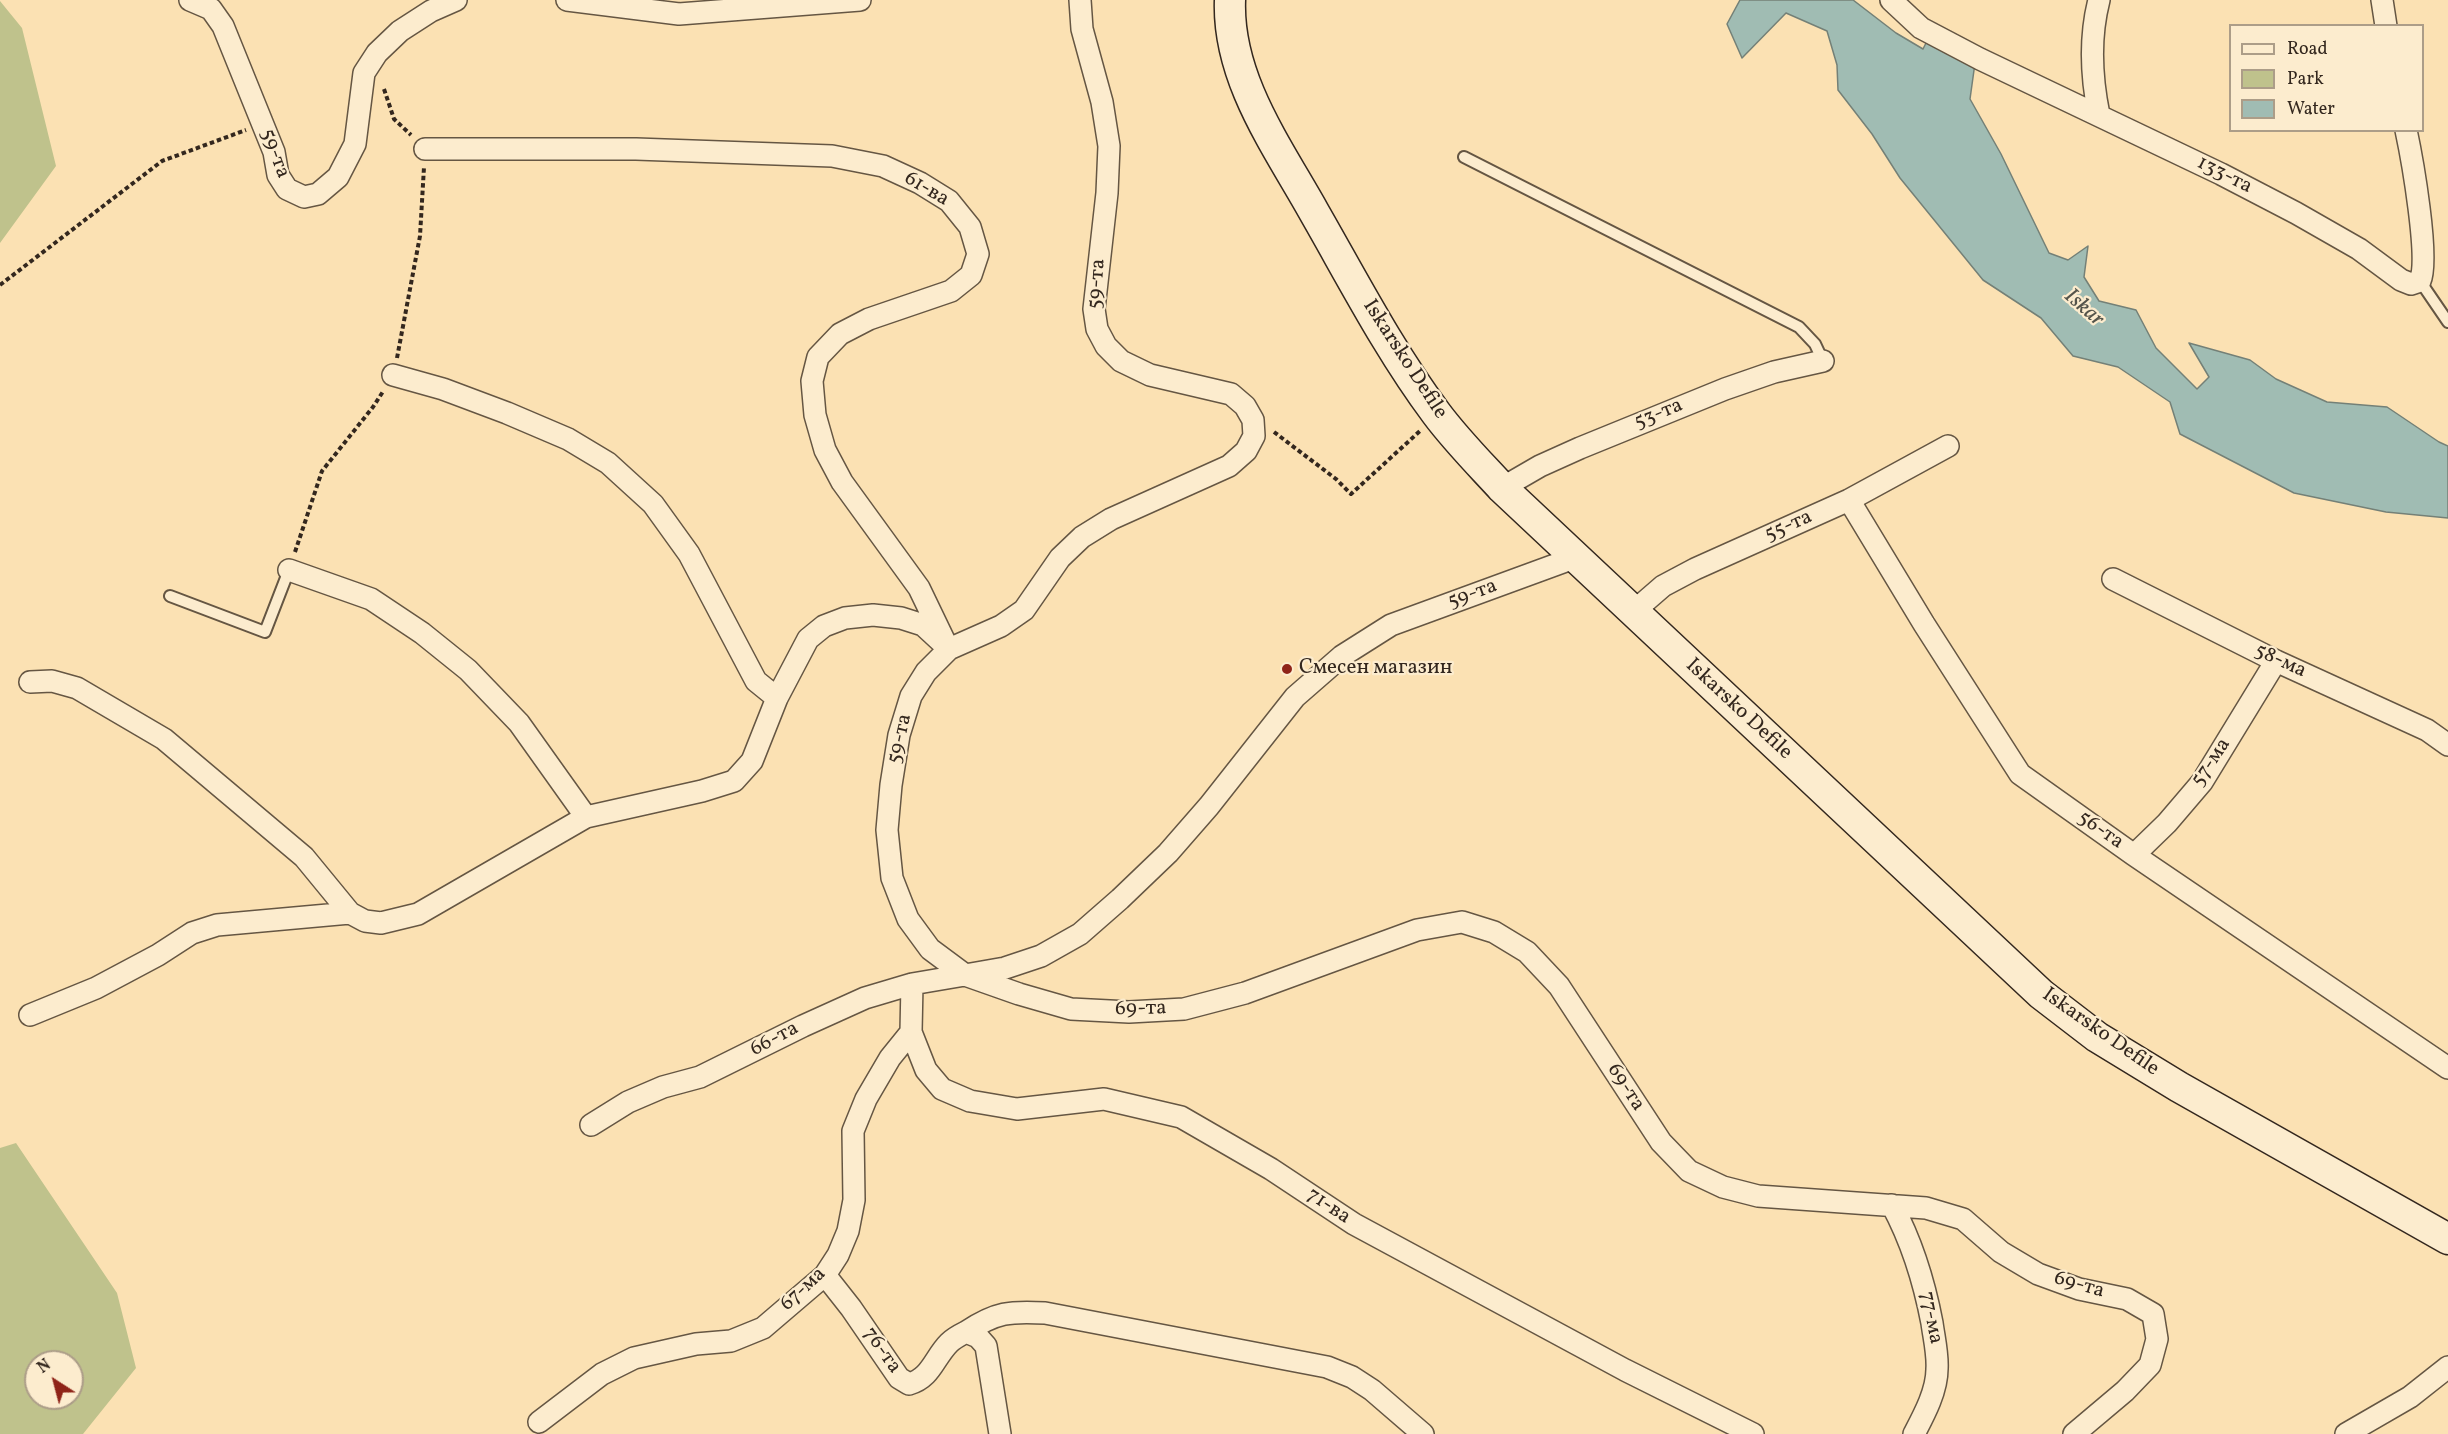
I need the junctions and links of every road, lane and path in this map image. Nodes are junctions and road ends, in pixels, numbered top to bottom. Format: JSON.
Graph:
{"nodes":[{"id":1,"x":190,"y":0,"type":"edge"},
{"id":2,"x":456,"y":0,"type":"edge"},
{"id":3,"x":567,"y":0,"type":"edge"},
{"id":4,"x":860,"y":0,"type":"edge"},
{"id":5,"x":1080,"y":0,"type":"edge"},
{"id":6,"x":1230,"y":0,"type":"edge"},
{"id":7,"x":1891,"y":0,"type":"edge"},
{"id":8,"x":2099,"y":0,"type":"edge"},
{"id":9,"x":2382,"y":0,"type":"edge"},
{"id":10,"x":2386,"y":24,"type":"edge"},
{"id":11,"x":377,"y":53,"type":"junction"},
{"id":12,"x":2099,"y":115,"type":"junction"},
{"id":13,"x":263,"y":124,"type":"junction"},
{"id":14,"x":2406,"y":132,"type":"edge"},
{"id":15,"x":425,"y":150,"type":"joint"},
{"id":16,"x":1464,"y":156,"type":"dead end"},
{"id":17,"x":2420,"y":281,"type":"junction"},
{"id":18,"x":0,"y":285,"type":"edge"},
{"id":19,"x":2448,"y":322,"type":"edge"},
{"id":20,"x":1823,"y":361,"type":"joint"},
{"id":21,"x":393,"y":375,"type":"dead end"},
{"id":22,"x":1437,"y":415,"type":"junction"},
{"id":23,"x":1251,"y":417,"type":"junction"},
{"id":24,"x":1948,"y":447,"type":"dead end"},
{"id":25,"x":1502,"y":488,"type":"junction"},
{"id":26,"x":1850,"y":500,"type":"junction"},
{"id":27,"x":1574,"y":558,"type":"junction"},
{"id":28,"x":289,"y":570,"type":"joint"},
{"id":29,"x":2113,"y":579,"type":"dead end"},
{"id":30,"x":170,"y":596,"type":"dead end"},
{"id":31,"x":1633,"y":612,"type":"junction"},
{"id":32,"x":949,"y":649,"type":"junction"},
{"id":33,"x":2276,"y":662,"type":"junction"},
{"id":34,"x":30,"y":682,"type":"dead end"},
{"id":35,"x":777,"y":698,"type":"junction"},
{"id":36,"x":2448,"y":745,"type":"edge"},
{"id":37,"x":586,"y":817,"type":"junction"},
{"id":38,"x":2134,"y":855,"type":"junction"},
{"id":39,"x":350,"y":913,"type":"junction"},
{"id":40,"x":965,"y":975,"type":"junction"},
{"id":41,"x":912,"y":984,"type":"junction"},
{"id":42,"x":30,"y":1015,"type":"dead end"},
{"id":43,"x":911,"y":1032,"type":"junction"},
{"id":44,"x":2448,"y":1068,"type":"edge"},
{"id":45,"x":591,"y":1125,"type":"dead end"},
{"id":46,"x":1892,"y":1204,"type":"junction"},
{"id":47,"x":2446,"y":1237,"type":"edge"},
{"id":48,"x":825,"y":1275,"type":"junction"},
{"id":49,"x":966,"y":1332,"type":"junction"},
{"id":50,"x":2448,"y":1367,"type":"edge"},
{"id":51,"x":2410,"y":1397,"type":"junction"},
{"id":52,"x":539,"y":1422,"type":"dead end"},
{"id":53,"x":1000,"y":1434,"type":"edge"},
{"id":54,"x":1423,"y":1434,"type":"edge"},
{"id":55,"x":1753,"y":1434,"type":"edge"},
{"id":56,"x":1914,"y":1434,"type":"edge"},
{"id":57,"x":2074,"y":1434,"type":"edge"},
{"id":58,"x":2346,"y":1434,"type":"edge"},
{"id":59,"x":2374,"y":1434,"type":"edge"}],
"edges":[{"from":1,"to":13,"type":"street","name":"59-та"},
{"from":2,"to":11,"type":"street","name":"59-та"},
{"from":3,"to":4,"type":"street"},
{"from":5,"to":23,"type":"street","name":"59-та"},
{"from":6,"to":22,"type":"main road","name":"Iskarsko Defile"},
{"from":7,"to":12,"type":"street","name":"133-та"},
{"from":8,"to":12,"type":"street"},
{"from":9,"to":10,"type":"street"},
{"from":11,"to":13,"type":"street","name":"59-та"},
{"from":11,"to":15,"type":"path"},
{"from":12,"to":17,"type":"street","name":"133-та"},
{"from":13,"to":18,"type":"path"},
{"from":14,"to":17,"type":"street"},
{"from":15,"to":32,"type":"street","name":"61-ва"},
{"from":16,"to":20,"type":"lane"},
{"from":17,"to":19,"type":"lane"},
{"from":20,"to":25,"type":"street","name":"53-та"},
{"from":21,"to":35,"type":"street"},
{"from":22,"to":23,"type":"path"},
{"from":22,"to":25,"type":"main road","name":"Iskarsko Defile"},
{"from":23,"to":32,"type":"street","name":"59-та"},
{"from":24,"to":26,"type":"street","name":"55-та"},
{"from":25,"to":27,"type":"main road","name":"Iskarsko Defile"},
{"from":26,"to":31,"type":"street","name":"55-та"},
{"from":26,"to":38,"type":"street","name":"56-та"},
{"from":27,"to":31,"type":"main road","name":"Iskarsko Defile"},
{"from":27,"to":40,"type":"street","name":"59-та"},
{"from":28,"to":30,"type":"lane"},
{"from":28,"to":37,"type":"street"},
{"from":29,"to":33,"type":"street","name":"58-ма"},
{"from":31,"to":47,"type":"main road","name":"Iskarsko Defile"},
{"from":32,"to":35,"type":"street"},
{"from":32,"to":40,"type":"street","name":"59-та"},
{"from":33,"to":36,"type":"street","name":"58-ма"},
{"from":33,"to":38,"type":"street","name":"57-ма"},
{"from":34,"to":39,"type":"street"},
{"from":35,"to":37,"type":"street"},
{"from":37,"to":39,"type":"street"},
{"from":38,"to":44,"type":"street","name":"56-та"},
{"from":39,"to":42,"type":"street"},
{"from":40,"to":41,"type":"street","name":"66-та"},
{"from":40,"to":46,"type":"street","name":"69-та"},
{"from":41,"to":43,"type":"street"},
{"from":41,"to":45,"type":"street","name":"66-та"},
{"from":43,"to":48,"type":"street","name":"67-ма"},
{"from":43,"to":55,"type":"street","name":"71-ва"},
{"from":46,"to":56,"type":"street","name":"77-ма"},
{"from":46,"to":57,"type":"street","name":"69-та"},
{"from":48,"to":49,"type":"street","name":"76-та"},
{"from":48,"to":52,"type":"street","name":"67-ма"},
{"from":49,"to":53,"type":"street"},
{"from":49,"to":54,"type":"street"},
{"from":50,"to":51,"type":"street"},
{"from":51,"to":58,"type":"street"},
{"from":51,"to":59,"type":"street"}]}
